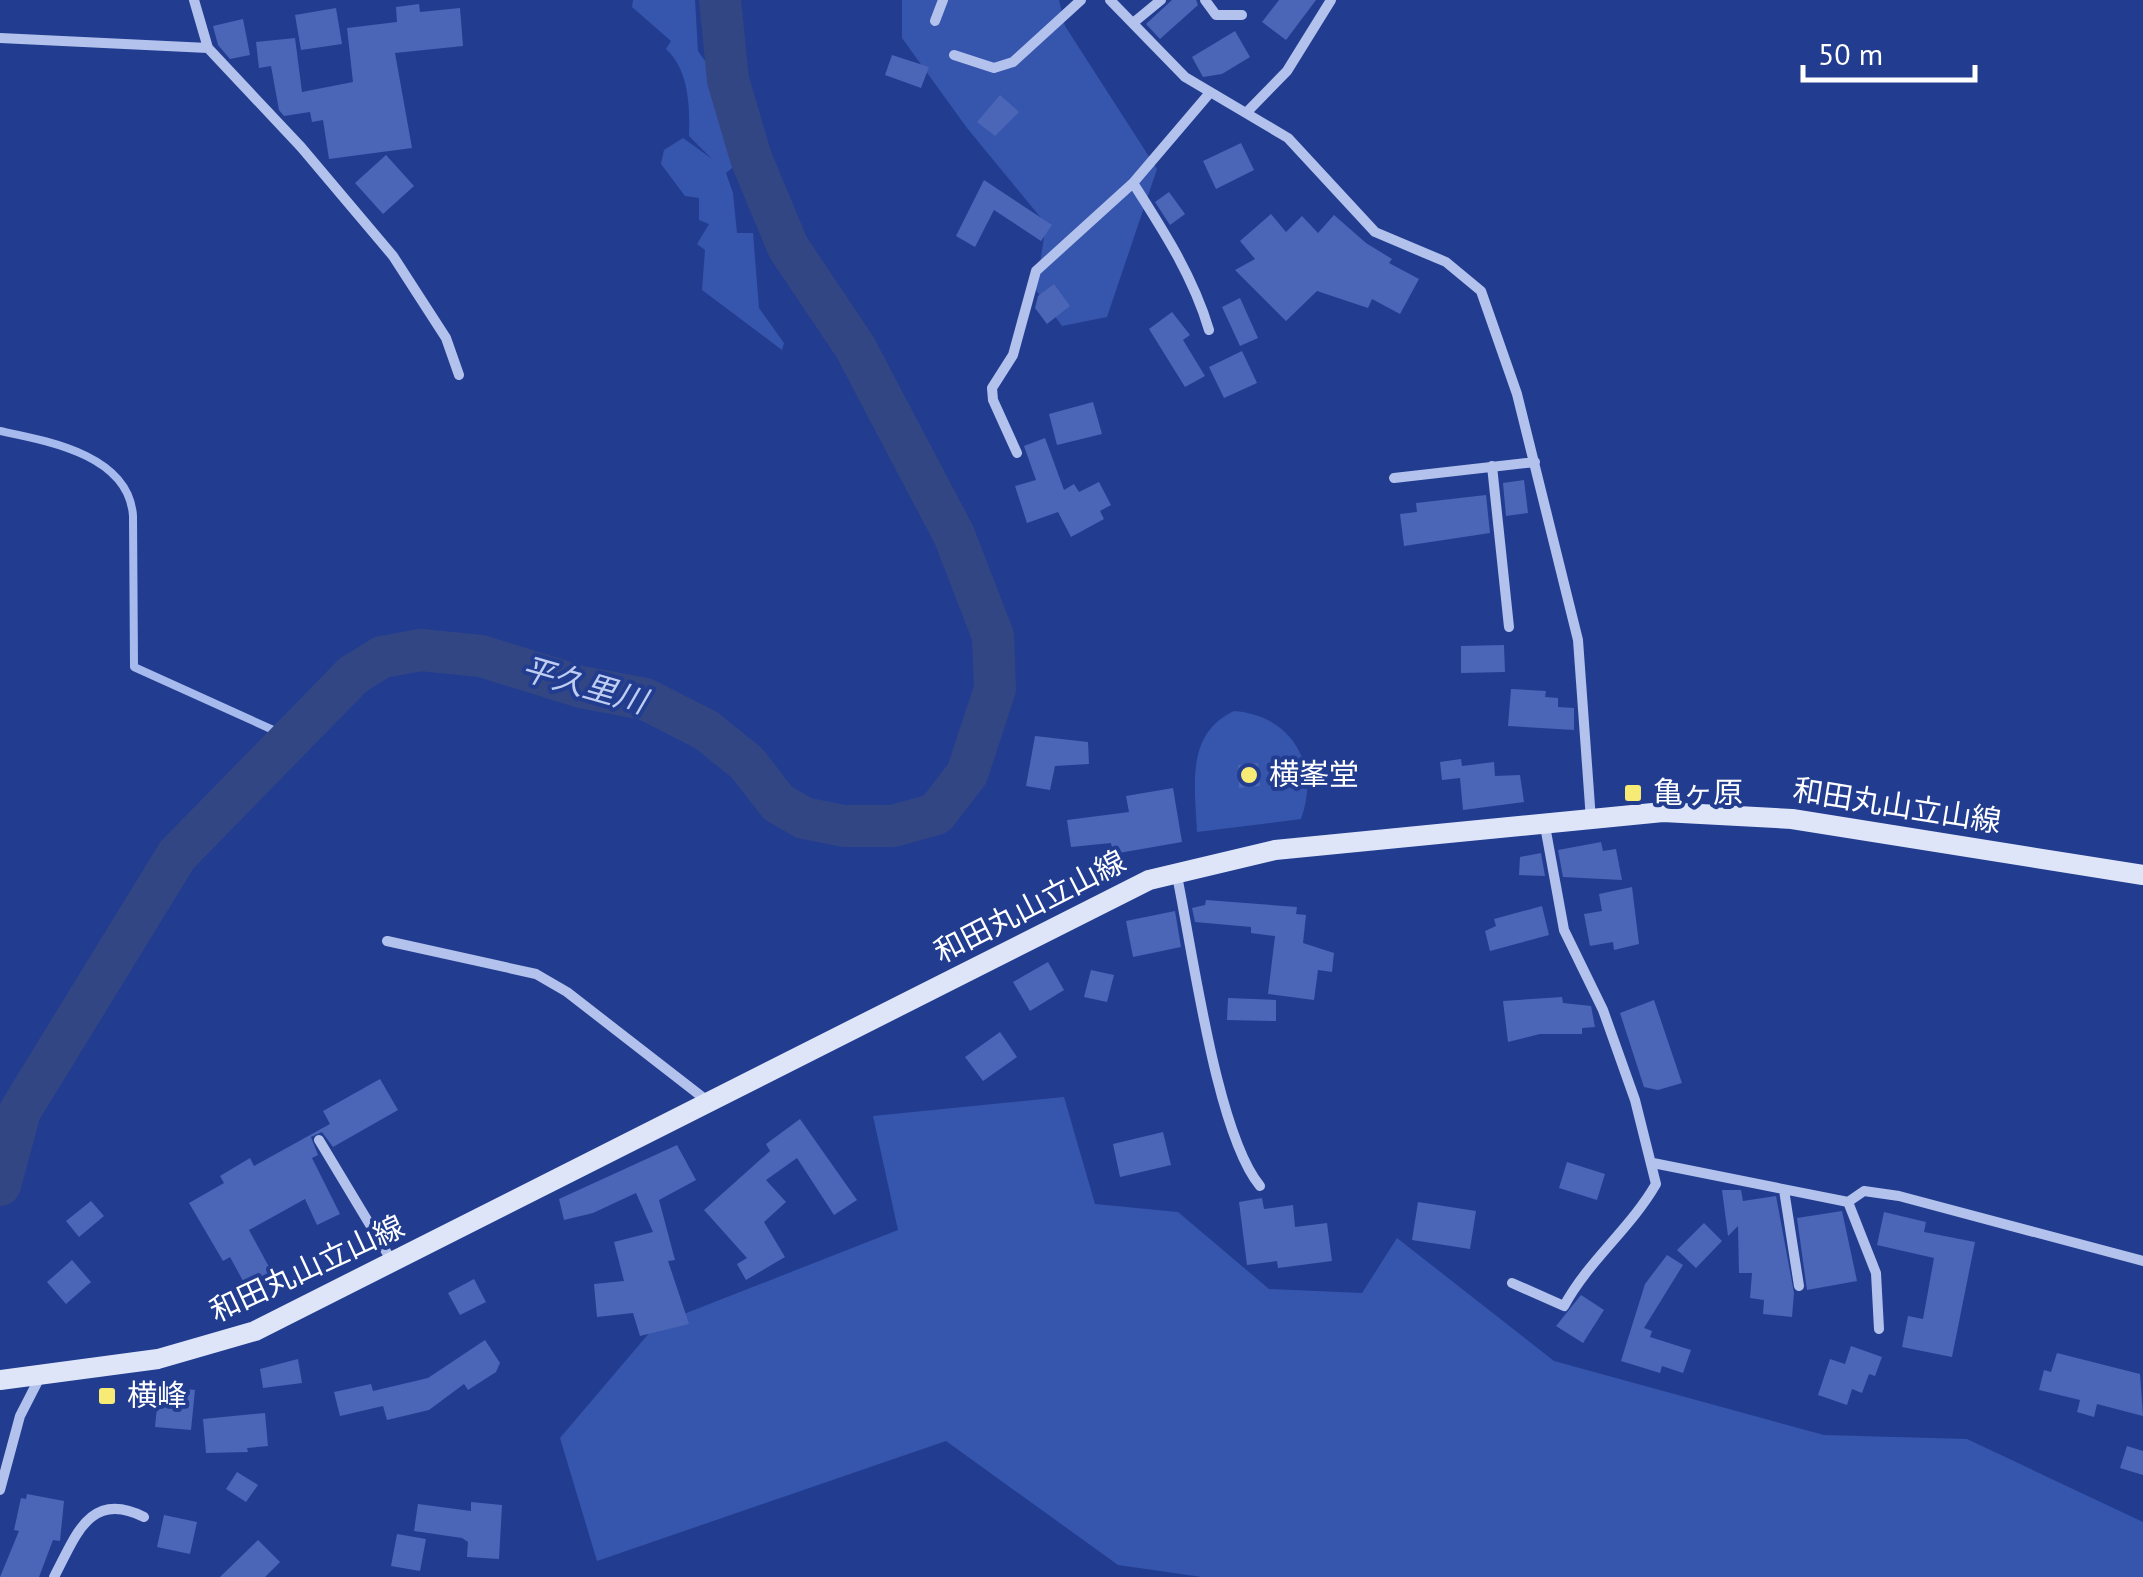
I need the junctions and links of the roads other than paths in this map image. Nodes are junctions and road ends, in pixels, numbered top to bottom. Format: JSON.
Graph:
{"nodes":[{"id":1,"x":194,"y":0,"type":"edge"},
{"id":2,"x":943,"y":0,"type":"edge"},
{"id":3,"x":1081,"y":0,"type":"edge"},
{"id":4,"x":1110,"y":0,"type":"edge"},
{"id":5,"x":1161,"y":0,"type":"edge"},
{"id":6,"x":1204,"y":0,"type":"edge"},
{"id":7,"x":1331,"y":0,"type":"edge"},
{"id":8,"x":1242,"y":15,"type":"dead end"},
{"id":9,"x":936,"y":21,"type":"dead end"},
{"id":10,"x":1133,"y":23,"type":"junction"},
{"id":11,"x":0,"y":38,"type":"edge"},
{"id":12,"x":208,"y":48,"type":"junction"},
{"id":13,"x":954,"y":55,"type":"dead end"},
{"id":14,"x":1208,"y":95,"type":"junction"},
{"id":15,"x":1248,"y":111,"type":"junction"},
{"id":16,"x":1133,"y":183,"type":"junction"},
{"id":17,"x":1209,"y":330,"type":"dead end"},
{"id":18,"x":458,"y":375,"type":"dead end"},
{"id":19,"x":1017,"y":452,"type":"dead end"},
{"id":20,"x":1535,"y":462,"type":"junction"},
{"id":21,"x":1492,"y":466,"type":"junction"},
{"id":22,"x":1394,"y":478,"type":"dead end"},
{"id":23,"x":1508,"y":627,"type":"dead end"},
{"id":24,"x":1591,"y":820,"type":"junction"},
{"id":25,"x":1546,"y":826,"type":"junction"},
{"id":26,"x":1176,"y":870,"type":"junction"},
{"id":27,"x":2143,"y":875,"type":"edge"},
{"id":28,"x":387,"y":942,"type":"dead end"},
{"id":29,"x":710,"y":1103,"type":"junction"},
{"id":30,"x":319,"y":1140,"type":"dead end"},
{"id":31,"x":1654,"y":1163,"type":"junction"},
{"id":32,"x":1260,"y":1186,"type":"dead end"},
{"id":33,"x":1784,"y":1190,"type":"junction"},
{"id":34,"x":1848,"y":1202,"type":"junction"},
{"id":35,"x":2143,"y":1261,"type":"edge"},
{"id":36,"x":393,"y":1264,"type":"junction"},
{"id":37,"x":1512,"y":1283,"type":"dead end"},
{"id":38,"x":1799,"y":1286,"type":"dead end"},
{"id":39,"x":1879,"y":1329,"type":"dead end"},
{"id":40,"x":20,"y":1378,"type":"edge"},
{"id":41,"x":0,"y":1490,"type":"edge"},
{"id":42,"x":144,"y":1518,"type":"dead end"},
{"id":43,"x":54,"y":1577,"type":"edge"}],
"edges":[{"from":1,"to":12,"type":"street"},
{"from":2,"to":9,"type":"street"},
{"from":3,"to":13,"type":"street"},
{"from":4,"to":10,"type":"street"},
{"from":5,"to":10,"type":"street"},
{"from":6,"to":8,"type":"street"},
{"from":7,"to":15,"type":"street"},
{"from":10,"to":14,"type":"street"},
{"from":11,"to":12,"type":"street"},
{"from":12,"to":18,"type":"street"},
{"from":14,"to":15,"type":"street"},
{"from":14,"to":16,"type":"street"},
{"from":15,"to":20,"type":"street"},
{"from":16,"to":17,"type":"street"},
{"from":16,"to":19,"type":"street"},
{"from":20,"to":21,"type":"street"},
{"from":20,"to":24,"type":"street"},
{"from":21,"to":22,"type":"street"},
{"from":21,"to":23,"type":"street"},
{"from":24,"to":25,"type":"main road","name":"和田丸山立山線"},
{"from":24,"to":27,"type":"main road","name":"和田丸山立山線"},
{"from":25,"to":26,"type":"main road","name":"和田丸山立山線"},
{"from":25,"to":31,"type":"street"},
{"from":26,"to":29,"type":"main road","name":"和田丸山立山線"},
{"from":26,"to":32,"type":"street"},
{"from":28,"to":29,"type":"street"},
{"from":29,"to":36,"type":"main road","name":"和田丸山立山線"},
{"from":30,"to":36,"type":"street"},
{"from":31,"to":33,"type":"street"},
{"from":31,"to":37,"type":"street"},
{"from":33,"to":34,"type":"street"},
{"from":33,"to":38,"type":"street"},
{"from":34,"to":35,"type":"street"},
{"from":34,"to":39,"type":"street"},
{"from":36,"to":40,"type":"main road","name":"和田丸山立山線"},
{"from":40,"to":41,"type":"street"},
{"from":42,"to":43,"type":"street"}]}
